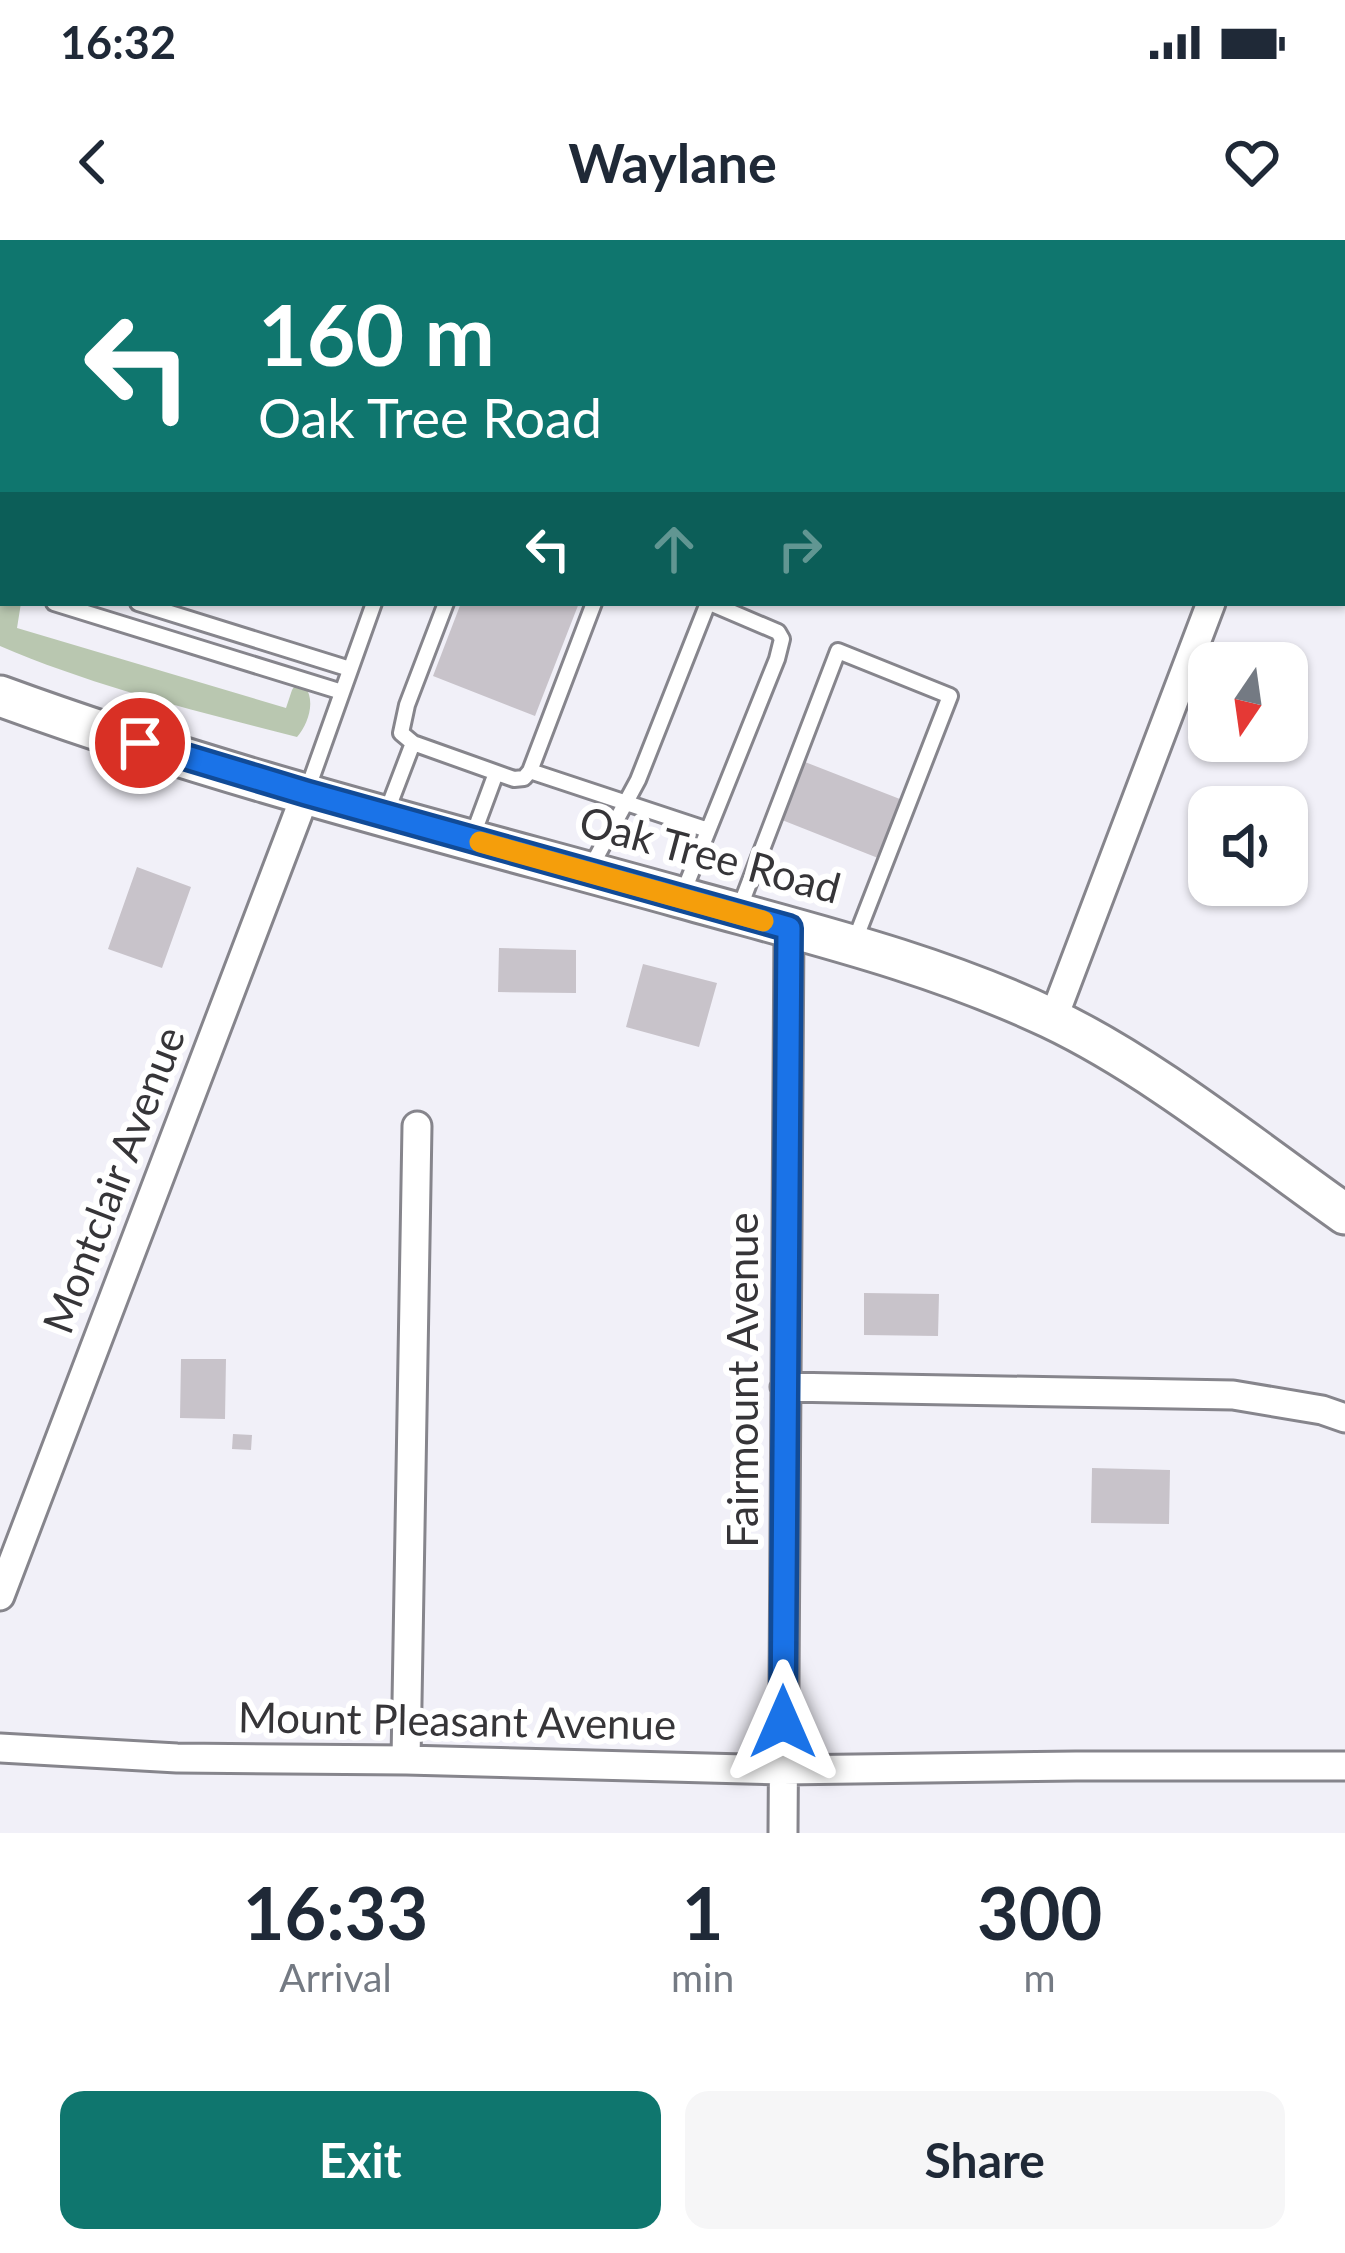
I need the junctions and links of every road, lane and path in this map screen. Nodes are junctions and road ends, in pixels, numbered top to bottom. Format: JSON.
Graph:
{"nodes":[{"id":1,"x":63,"y":606,"type":"edge"},
{"id":2,"x":148,"y":606,"type":"edge"},
{"id":3,"x":373,"y":606,"type":"edge"},
{"id":4,"x":445,"y":606,"type":"edge"},
{"id":5,"x":593,"y":606,"type":"edge"},
{"id":6,"x":708,"y":606,"type":"edge"},
{"id":7,"x":716,"y":606,"type":"edge"},
{"id":8,"x":1210,"y":606,"type":"edge"},
{"id":9,"x":350,"y":669,"type":"junction"},
{"id":10,"x":342,"y":692,"type":"junction"},
{"id":11,"x":0,"y":696,"type":"edge"},
{"id":12,"x":413,"y":743,"type":"junction"},
{"id":13,"x":530,"y":771,"type":"junction"},
{"id":14,"x":496,"y":772,"type":"junction"},
{"id":15,"x":306,"y":793,"type":"junction"},
{"id":16,"x":625,"y":803,"type":"junction"},
{"id":17,"x":385,"y":815,"type":"junction"},
{"id":18,"x":708,"y":830,"type":"junction"},
{"id":19,"x":471,"y":839,"type":"junction"},
{"id":20,"x":588,"y":872,"type":"junction"},
{"id":21,"x":681,"y":898,"type":"junction"},
{"id":22,"x":738,"y":914,"type":"junction"},
{"id":23,"x":789,"y":928,"type":"junction"},
{"id":24,"x":854,"y":945,"type":"junction"},
{"id":25,"x":1053,"y":1019,"type":"junction"},
{"id":26,"x":417,"y":1126,"type":"dead end"},
{"id":27,"x":1345,"y":1214,"type":"edge"},
{"id":28,"x":785,"y":1387,"type":"junction"},
{"id":29,"x":1345,"y":1418,"type":"edge"},
{"id":30,"x":0,"y":1596,"type":"edge"},
{"id":31,"x":0,"y":1748,"type":"edge"},
{"id":32,"x":406,"y":1760,"type":"junction"},
{"id":33,"x":1345,"y":1766,"type":"edge"},
{"id":34,"x":783,"y":1770,"type":"junction"},
{"id":35,"x":783,"y":1833,"type":"edge"}],
"edges":[{"from":1,"to":10,"type":"lane"},
{"from":2,"to":9,"type":"lane"},
{"from":3,"to":9,"type":"lane"},
{"from":4,"to":12,"type":"lane"},
{"from":5,"to":13,"type":"lane"},
{"from":6,"to":16,"type":"lane"},
{"from":7,"to":18,"type":"lane"},
{"from":8,"to":25,"type":"street"},
{"from":9,"to":10,"type":"lane"},
{"from":10,"to":15,"type":"lane"},
{"from":11,"to":15,"type":"main road","name":"Oak Tree Road"},
{"from":12,"to":14,"type":"lane"},
{"from":12,"to":17,"type":"lane"},
{"from":13,"to":14,"type":"lane"},
{"from":13,"to":16,"type":"lane"},
{"from":14,"to":19,"type":"lane"},
{"from":15,"to":17,"type":"main road","name":"Oak Tree Road"},
{"from":15,"to":30,"type":"street","name":"Montclair Avenue"},
{"from":16,"to":18,"type":"lane"},
{"from":16,"to":20,"type":"lane"},
{"from":17,"to":19,"type":"main road","name":"Oak Tree Road"},
{"from":18,"to":21,"type":"lane"},
{"from":19,"to":20,"type":"main road","name":"Oak Tree Road"},
{"from":20,"to":21,"type":"main road","name":"Oak Tree Road"},
{"from":21,"to":22,"type":"main road","name":"Oak Tree Road"},
{"from":22,"to":23,"type":"main road","name":"Oak Tree Road"},
{"from":22,"to":24,"type":"lane"},
{"from":23,"to":24,"type":"main road","name":"Oak Tree Road"},
{"from":23,"to":28,"type":"street","name":"Fairmount Avenue"},
{"from":24,"to":25,"type":"main road","name":"Oak Tree Road"},
{"from":25,"to":27,"type":"main road","name":"Oak Tree Road"},
{"from":26,"to":32,"type":"street"},
{"from":28,"to":29,"type":"street"},
{"from":28,"to":34,"type":"street","name":"Fairmount Avenue"},
{"from":31,"to":32,"type":"street","name":"Mount Pleasant Avenue"},
{"from":32,"to":34,"type":"street","name":"Mount Pleasant Avenue"},
{"from":33,"to":34,"type":"street","name":"Mount Pleasant Avenue"},
{"from":34,"to":35,"type":"street","name":"Fairmount Avenue"}]}
